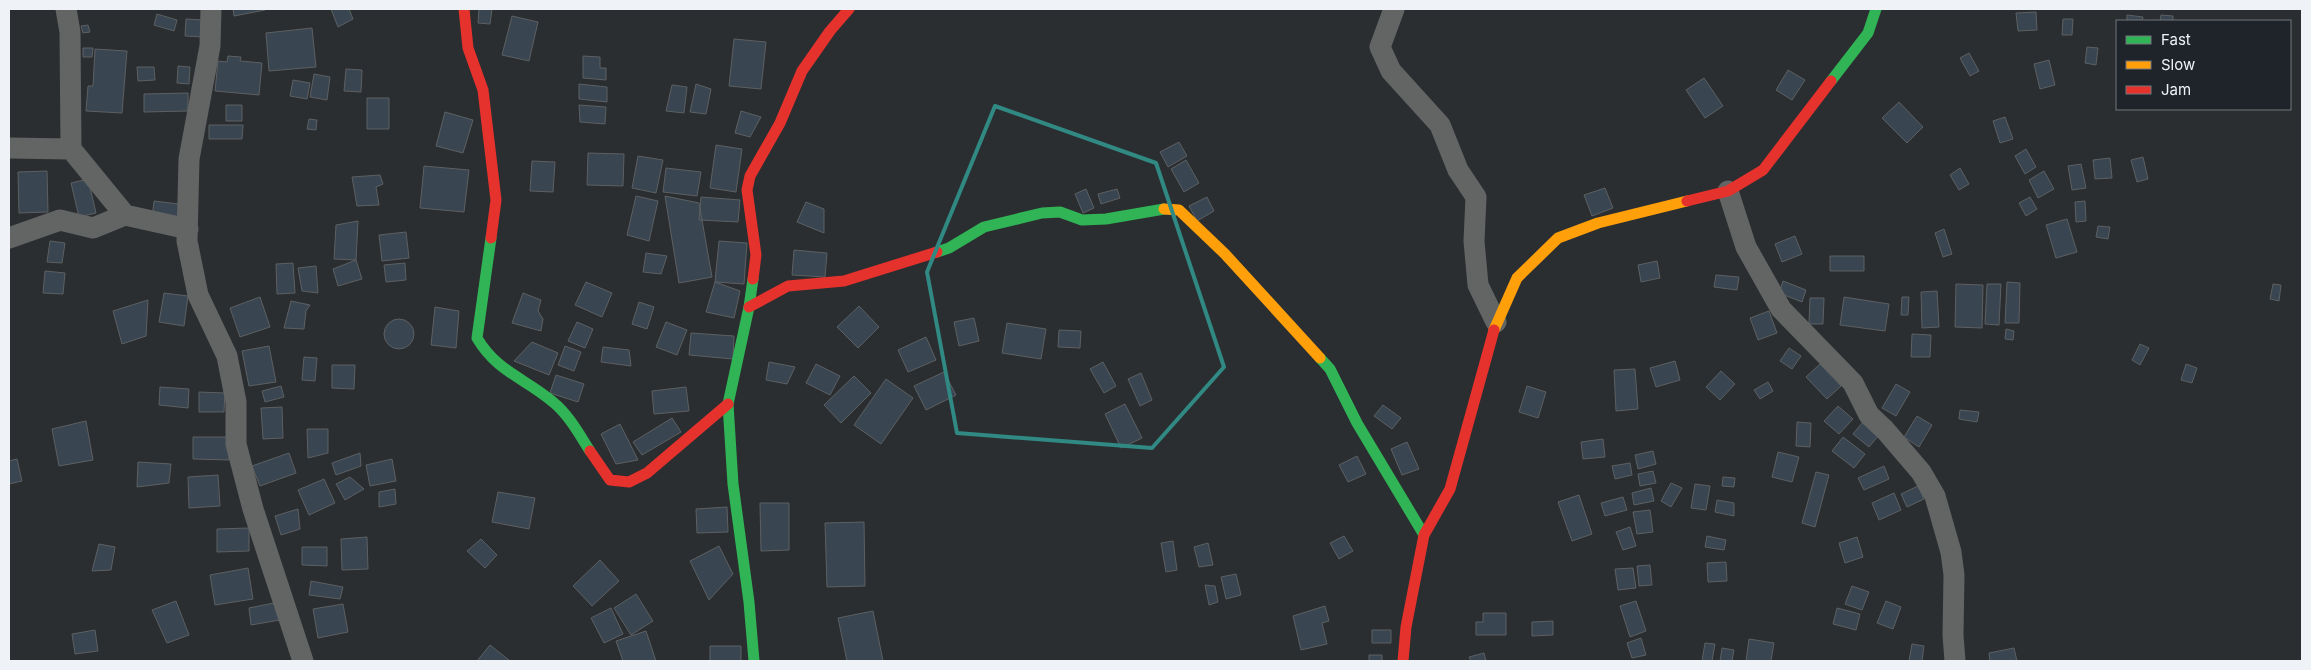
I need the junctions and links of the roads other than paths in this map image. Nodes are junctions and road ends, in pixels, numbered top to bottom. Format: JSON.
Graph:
{"nodes":[{"id":1,"x":66,"y":9,"type":"edge"},
{"id":2,"x":211,"y":9,"type":"edge"},
{"id":3,"x":464,"y":9,"type":"edge"},
{"id":4,"x":849,"y":9,"type":"edge"},
{"id":5,"x":1394,"y":9,"type":"edge"},
{"id":6,"x":1876,"y":9,"type":"edge"},
{"id":7,"x":9,"y":148,"type":"edge"},
{"id":8,"x":71,"y":149,"type":"junction"},
{"id":9,"x":1728,"y":191,"type":"junction"},
{"id":10,"x":125,"y":215,"type":"junction"},
{"id":11,"x":188,"y":229,"type":"junction"},
{"id":12,"x":9,"y":238,"type":"edge"},
{"id":13,"x":749,"y":307,"type":"junction"},
{"id":14,"x":1496,"y":322,"type":"junction"},
{"id":15,"x":728,"y":404,"type":"junction"},
{"id":16,"x":1424,"y":535,"type":"junction"},
{"id":17,"x":303,"y":661,"type":"edge"},
{"id":18,"x":754,"y":661,"type":"edge"},
{"id":19,"x":1403,"y":661,"type":"edge"},
{"id":20,"x":1955,"y":661,"type":"edge"}],
"edges":[{"from":1,"to":8,"type":"street"},
{"from":2,"to":11,"type":"street"},
{"from":3,"to":15,"type":"street"},
{"from":4,"to":13,"type":"street"},
{"from":5,"to":14,"type":"street"},
{"from":6,"to":9,"type":"street"},
{"from":7,"to":8,"type":"street"},
{"from":8,"to":10,"type":"street"},
{"from":9,"to":14,"type":"street"},
{"from":9,"to":20,"type":"street"},
{"from":10,"to":11,"type":"street"},
{"from":10,"to":12,"type":"street"},
{"from":11,"to":17,"type":"street"},
{"from":13,"to":15,"type":"street"},
{"from":13,"to":16,"type":"street"},
{"from":14,"to":16,"type":"street"},
{"from":15,"to":18,"type":"street"},
{"from":16,"to":19,"type":"street"}]}
